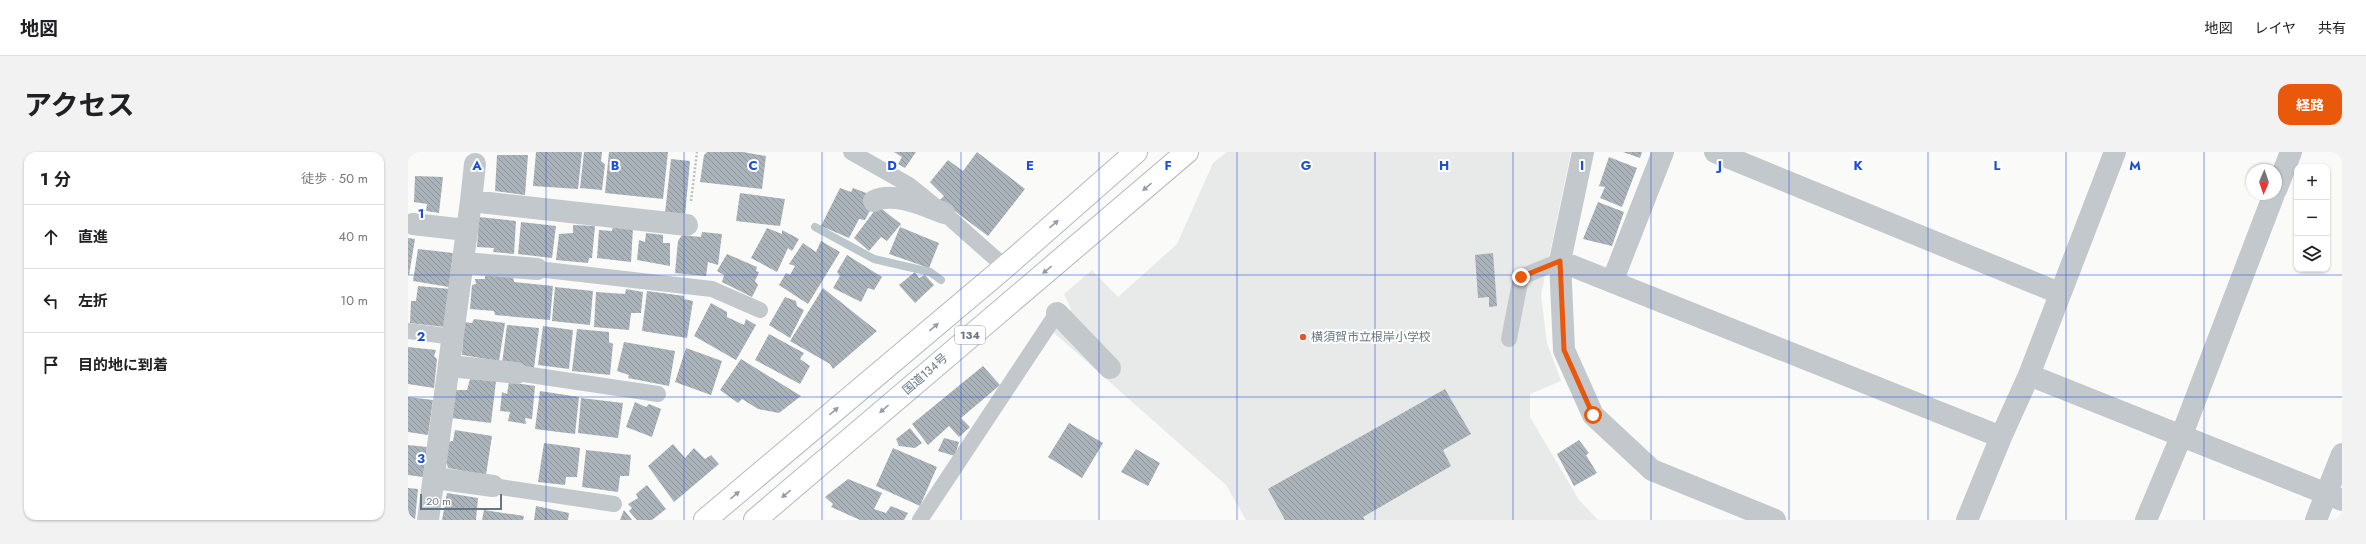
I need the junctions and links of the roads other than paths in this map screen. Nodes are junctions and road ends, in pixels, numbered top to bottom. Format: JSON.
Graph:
{"nodes":[{"id":1,"x":851,"y":152,"type":"edge"},
{"id":2,"x":1136,"y":152,"type":"edge"},
{"id":3,"x":1187,"y":152,"type":"edge"},
{"id":4,"x":1583,"y":152,"type":"edge"},
{"id":5,"x":1663,"y":152,"type":"edge"},
{"id":6,"x":1715,"y":152,"type":"edge"},
{"id":7,"x":2115,"y":152,"type":"edge"},
{"id":8,"x":2291,"y":152,"type":"edge"},
{"id":9,"x":475,"y":164,"type":"dead end"},
{"id":10,"x":2282,"y":175,"type":"edge"},
{"id":11,"x":2272,"y":200,"type":"edge"},
{"id":12,"x":471,"y":202,"type":"junction"},
{"id":13,"x":874,"y":202,"type":"dead end"},
{"id":14,"x":944,"y":213,"type":"junction"},
{"id":15,"x":413,"y":224,"type":"dead end"},
{"id":16,"x":687,"y":225,"type":"road end"},
{"id":17,"x":466,"y":230,"type":"junction"},
{"id":18,"x":1560,"y":261,"type":"junction"},
{"id":19,"x":464,"y":263,"type":"junction"},
{"id":20,"x":1005,"y":267,"type":"junction"},
{"id":21,"x":537,"y":269,"type":"joint"},
{"id":22,"x":1612,"y":282,"type":"junction"},
{"id":23,"x":2059,"y":293,"type":"junction"},
{"id":24,"x":760,"y":310,"type":"dead end"},
{"id":25,"x":1056,"y":313,"type":"joint"},
{"id":26,"x":408,"y":331,"type":"edge"},
{"id":27,"x":453,"y":337,"type":"junction"},
{"id":28,"x":1509,"y":339,"type":"dead end"},
{"id":29,"x":449,"y":366,"type":"junction"},
{"id":30,"x":1110,"y":368,"type":"dead end"},
{"id":31,"x":517,"y":372,"type":"joint"},
{"id":32,"x":2029,"y":375,"type":"junction"},
{"id":33,"x":658,"y":394,"type":"dead end"},
{"id":34,"x":2181,"y":437,"type":"junction"},
{"id":35,"x":2001,"y":438,"type":"junction"},
{"id":36,"x":2342,"y":454,"type":"edge"},
{"id":37,"x":435,"y":478,"type":"junction"},
{"id":38,"x":493,"y":486,"type":"joint"},
{"id":39,"x":2334,"y":497,"type":"edge"},
{"id":40,"x":614,"y":504,"type":"dead end"},
{"id":41,"x":428,"y":520,"type":"edge"},
{"id":42,"x":705,"y":520,"type":"edge"},
{"id":43,"x":755,"y":520,"type":"edge"},
{"id":44,"x":920,"y":520,"type":"edge"},
{"id":45,"x":1775,"y":520,"type":"edge"},
{"id":46,"x":1967,"y":520,"type":"edge"},
{"id":47,"x":2146,"y":520,"type":"edge"},
{"id":48,"x":2316,"y":520,"type":"edge"}],
"edges":[{"from":1,"to":14,"type":"lane"},
{"from":20,"to":2,"type":"highway","number":"134","one_way":true},
{"from":3,"to":43,"type":"highway","name":"国道134号","number":"134","one_way":true},
{"from":4,"to":18,"type":"street"},
{"from":5,"to":22,"type":"street"},
{"from":6,"to":23,"type":"street"},
{"from":7,"to":23,"type":"street"},
{"from":8,"to":10,"type":"street"},
{"from":9,"to":12,"type":"street"},
{"from":11,"to":34,"type":"street"},
{"from":12,"to":16,"type":"street"},
{"from":12,"to":17,"type":"street"},
{"from":13,"to":14,"type":"street"},
{"from":14,"to":20,"type":"lane"},
{"from":15,"to":17,"type":"street"},
{"from":17,"to":19,"type":"street"},
{"from":18,"to":22,"type":"street"},
{"from":18,"to":28,"type":"lane"},
{"from":18,"to":45,"type":"street"},
{"from":19,"to":21,"type":"street"},
{"from":19,"to":27,"type":"street"},
{"from":42,"to":20,"type":"highway","number":"134","one_way":true},
{"from":21,"to":24,"type":"lane"},
{"from":22,"to":35,"type":"street"},
{"from":23,"to":32,"type":"street"},
{"from":25,"to":30,"type":"street"},
{"from":25,"to":44,"type":"lane"},
{"from":26,"to":27,"type":"lane"},
{"from":27,"to":29,"type":"street"},
{"from":29,"to":31,"type":"street"},
{"from":29,"to":37,"type":"street"},
{"from":31,"to":33,"type":"lane"},
{"from":32,"to":34,"type":"street"},
{"from":32,"to":35,"type":"street"},
{"from":34,"to":39,"type":"street"},
{"from":34,"to":47,"type":"street"},
{"from":35,"to":46,"type":"street"},
{"from":36,"to":39,"type":"street"},
{"from":37,"to":38,"type":"street"},
{"from":37,"to":41,"type":"street"},
{"from":38,"to":40,"type":"lane"},
{"from":39,"to":48,"type":"street"}]}
